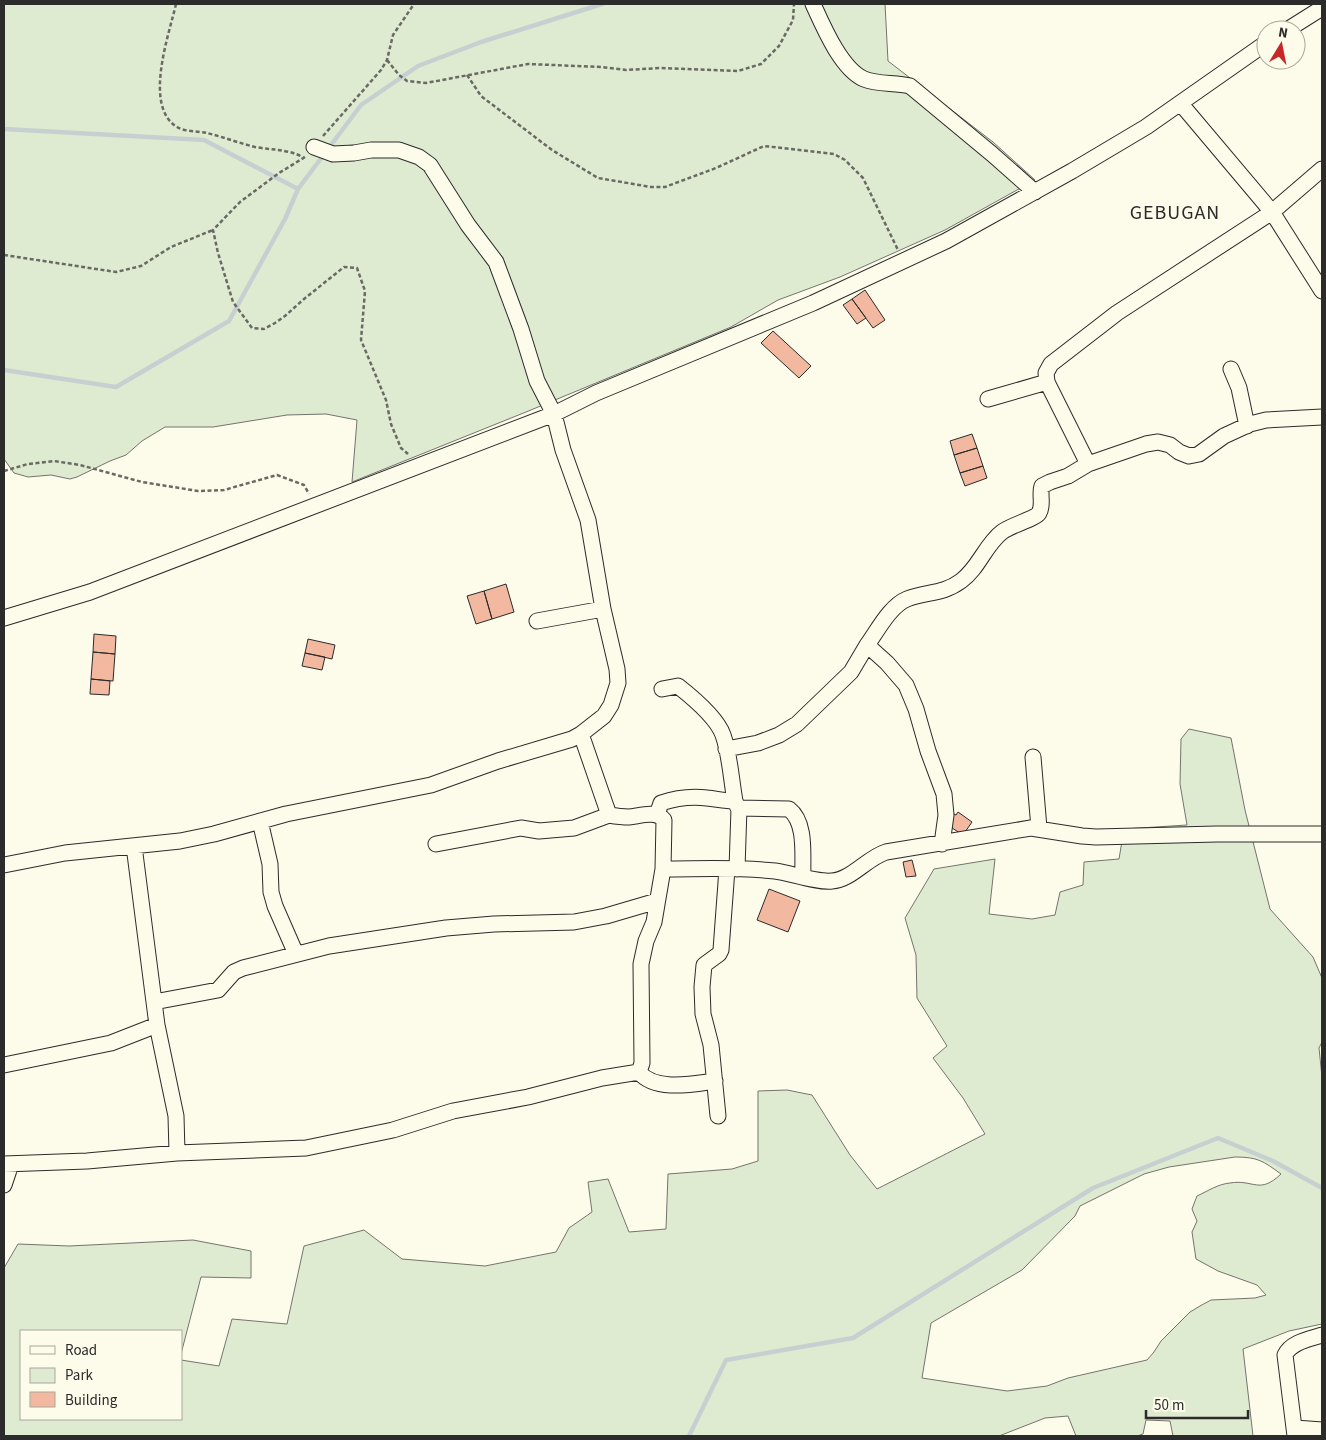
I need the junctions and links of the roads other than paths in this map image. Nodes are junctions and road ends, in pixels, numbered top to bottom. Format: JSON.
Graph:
{"nodes":[{"id":1,"x":813,"y":4,"type":"edge"},
{"id":2,"x":1322,"y":8,"type":"edge"},
{"id":3,"x":1303,"y":20,"type":"edge"},
{"id":4,"x":1256,"y":50,"type":"edge"},
{"id":5,"x":1180,"y":104,"type":"junction"},
{"id":6,"x":318,"y":152,"type":"road end"},
{"id":7,"x":1322,"y":168,"type":"edge"},
{"id":8,"x":1035,"y":192,"type":"junction"},
{"id":9,"x":1272,"y":212,"type":"junction"},
{"id":10,"x":1322,"y":291,"type":"edge"},
{"id":11,"x":1231,"y":369,"type":"dead end"},
{"id":12,"x":1047,"y":382,"type":"junction"},
{"id":13,"x":988,"y":399,"type":"dead end"},
{"id":14,"x":554,"y":414,"type":"junction"},
{"id":15,"x":1322,"y":417,"type":"edge"},
{"id":16,"x":1246,"y":426,"type":"junction"},
{"id":17,"x":1088,"y":464,"type":"junction"},
{"id":18,"x":603,"y":609,"type":"junction"},
{"id":19,"x":4,"y":618,"type":"edge"},
{"id":20,"x":537,"y":621,"type":"dead end"},
{"id":21,"x":868,"y":644,"type":"junction"},
{"id":22,"x":662,"y":689,"type":"dead end"},
{"id":23,"x":581,"y":734,"type":"junction"},
{"id":24,"x":726,"y":749,"type":"junction"},
{"id":25,"x":1033,"y":757,"type":"dead end"},
{"id":26,"x":737,"y":804,"type":"junction"},
{"id":27,"x":608,"y":815,"type":"junction"},
{"id":28,"x":657,"y":815,"type":"junction"},
{"id":29,"x":260,"y":821,"type":"junction"},
{"id":30,"x":1039,"y":828,"type":"junction"},
{"id":31,"x":1322,"y":834,"type":"edge"},
{"id":32,"x":436,"y":844,"type":"dead end"},
{"id":33,"x":942,"y":844,"type":"junction"},
{"id":34,"x":134,"y":846,"type":"junction"},
{"id":35,"x":4,"y":865,"type":"edge"},
{"id":36,"x":663,"y":869,"type":"junction"},
{"id":37,"x":732,"y":869,"type":"junction"},
{"id":38,"x":803,"y":876,"type":"junction"},
{"id":39,"x":657,"y":901,"type":"junction"},
{"id":40,"x":296,"y":954,"type":"junction"},
{"id":41,"x":154,"y":1002,"type":"junction"},
{"id":42,"x":157,"y":1026,"type":"junction"},
{"id":43,"x":4,"y":1065,"type":"edge"},
{"id":44,"x":639,"y":1072,"type":"junction"},
{"id":45,"x":715,"y":1080,"type":"junction"},
{"id":46,"x":718,"y":1116,"type":"dead end"},
{"id":47,"x":177,"y":1153,"type":"junction"},
{"id":48,"x":8,"y":1164,"type":"edge"},
{"id":49,"x":4,"y":1185,"type":"edge"},
{"id":50,"x":1322,"y":1335,"type":"edge"},
{"id":51,"x":1322,"y":1430,"type":"edge"},
{"id":52,"x":1295,"y":1432,"type":"edge"}],
"edges":[{"from":1,"to":8,"type":"street"},
{"from":2,"to":3,"type":"street"},
{"from":4,"to":5,"type":"street"},
{"from":5,"to":8,"type":"street"},
{"from":5,"to":9,"type":"street"},
{"from":6,"to":14,"type":"street"},
{"from":7,"to":9,"type":"street"},
{"from":8,"to":14,"type":"street"},
{"from":9,"to":10,"type":"street"},
{"from":9,"to":12,"type":"street"},
{"from":11,"to":16,"type":"street"},
{"from":12,"to":13,"type":"street"},
{"from":12,"to":17,"type":"street"},
{"from":14,"to":18,"type":"street"},
{"from":14,"to":19,"type":"street"},
{"from":15,"to":16,"type":"street"},
{"from":16,"to":17,"type":"street"},
{"from":17,"to":21,"type":"street"},
{"from":18,"to":20,"type":"street"},
{"from":18,"to":23,"type":"street"},
{"from":21,"to":24,"type":"street"},
{"from":21,"to":33,"type":"street"},
{"from":22,"to":24,"type":"street"},
{"from":23,"to":27,"type":"street"},
{"from":23,"to":29,"type":"street"},
{"from":24,"to":26,"type":"street"},
{"from":25,"to":30,"type":"street"},
{"from":26,"to":28,"type":"street"},
{"from":26,"to":37,"type":"street"},
{"from":26,"to":38,"type":"street"},
{"from":27,"to":28,"type":"street"},
{"from":27,"to":32,"type":"street"},
{"from":28,"to":36,"type":"street"},
{"from":29,"to":34,"type":"street"},
{"from":29,"to":40,"type":"street"},
{"from":30,"to":31,"type":"street"},
{"from":30,"to":33,"type":"street"},
{"from":33,"to":38,"type":"street"},
{"from":34,"to":35,"type":"street"},
{"from":34,"to":41,"type":"street"},
{"from":36,"to":37,"type":"street"},
{"from":36,"to":39,"type":"street"},
{"from":37,"to":38,"type":"street"},
{"from":37,"to":45,"type":"street"},
{"from":39,"to":40,"type":"street"},
{"from":39,"to":44,"type":"street"},
{"from":40,"to":41,"type":"street"},
{"from":41,"to":42,"type":"street"},
{"from":42,"to":43,"type":"street"},
{"from":42,"to":47,"type":"street"},
{"from":44,"to":45,"type":"street"},
{"from":44,"to":47,"type":"street"},
{"from":45,"to":46,"type":"street"},
{"from":47,"to":48,"type":"street"},
{"from":48,"to":49,"type":"street"},
{"from":50,"to":52,"type":"street"},
{"from":51,"to":52,"type":"street"}]}
